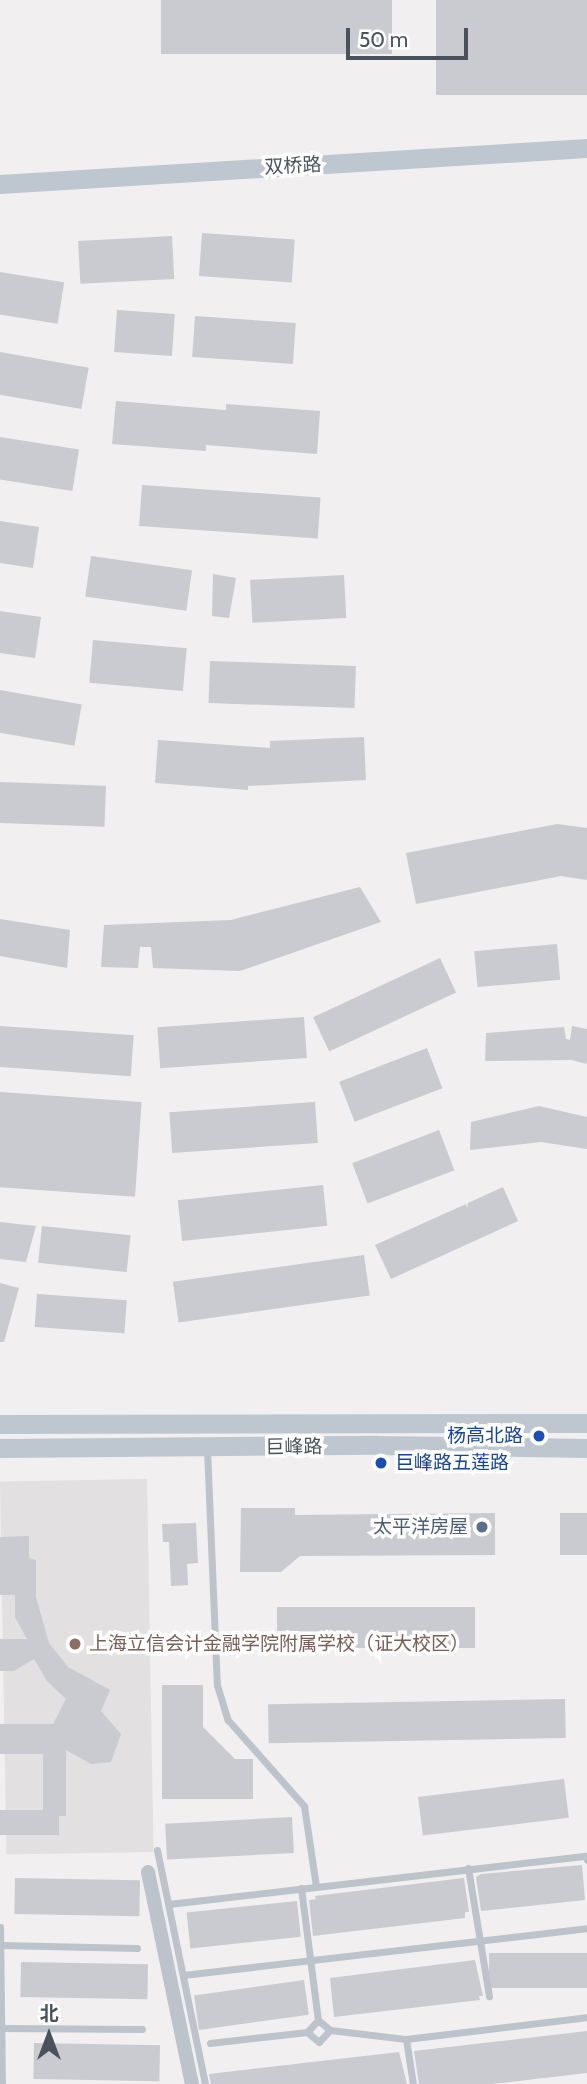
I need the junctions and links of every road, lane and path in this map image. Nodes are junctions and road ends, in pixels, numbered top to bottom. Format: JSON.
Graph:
{"nodes":[{"id":1,"x":587,"y":148,"type":"edge"},
{"id":2,"x":0,"y":184,"type":"edge"},
{"id":3,"x":587,"y":1423,"type":"edge"},
{"id":4,"x":0,"y":1424,"type":"edge"},
{"id":5,"x":0,"y":1448,"type":"edge"},
{"id":6,"x":207,"y":1448,"type":"junction"},
{"id":7,"x":587,"y":1448,"type":"edge"},
{"id":8,"x":157,"y":1850,"type":"dead end"},
{"id":9,"x":587,"y":1860,"type":"edge"},
{"id":10,"x":468,"y":1868,"type":"junction"},
{"id":11,"x":148,"y":1872,"type":"dead end"},
{"id":12,"x":316,"y":1886,"type":"junction"},
{"id":13,"x":301,"y":1888,"type":"junction"},
{"id":14,"x":169,"y":1904,"type":"junction"},
{"id":15,"x":0,"y":1927,"type":"edge"},
{"id":16,"x":587,"y":1928,"type":"edge"},
{"id":17,"x":480,"y":1941,"type":"junction"},
{"id":18,"x":0,"y":1945,"type":"edge"},
{"id":19,"x":137,"y":1948,"type":"dead end"},
{"id":20,"x":310,"y":1960,"type":"junction"},
{"id":21,"x":183,"y":1975,"type":"junction"},
{"id":22,"x":489,"y":1996,"type":"dead end"},
{"id":23,"x":587,"y":2017,"type":"edge"},
{"id":24,"x":318,"y":2020,"type":"junction"},
{"id":25,"x":1,"y":2028,"type":"edge"},
{"id":26,"x":142,"y":2029,"type":"dead end"},
{"id":27,"x":330,"y":2030,"type":"junction"},
{"id":28,"x":307,"y":2032,"type":"junction"},
{"id":29,"x":405,"y":2039,"type":"junction"},
{"id":30,"x":210,"y":2043,"type":"dead end"},
{"id":31,"x":2,"y":2084,"type":"edge"},
{"id":32,"x":192,"y":2084,"type":"edge"},
{"id":33,"x":205,"y":2084,"type":"edge"},
{"id":34,"x":413,"y":2084,"type":"edge"}],
"edges":[{"from":1,"to":2,"type":"main road","name":"双桥路"},
{"from":3,"to":4,"type":"main road","name":"巨峰路"},
{"from":5,"to":6,"type":"main road","name":"巨峰路"},
{"from":6,"to":7,"type":"main road","name":"巨峰路"},
{"from":6,"to":12,"type":"lane"},
{"from":8,"to":14,"type":"lane"},
{"from":9,"to":10,"type":"lane"},
{"from":10,"to":12,"type":"lane"},
{"from":10,"to":17,"type":"lane"},
{"from":11,"to":32,"type":"street"},
{"from":12,"to":13,"type":"lane"},
{"from":13,"to":14,"type":"lane"},
{"from":13,"to":20,"type":"lane"},
{"from":14,"to":21,"type":"lane"},
{"from":15,"to":18,"type":"lane"},
{"from":16,"to":17,"type":"lane"},
{"from":17,"to":20,"type":"lane"},
{"from":17,"to":22,"type":"lane"},
{"from":18,"to":19,"type":"lane"},
{"from":18,"to":25,"type":"lane"},
{"from":20,"to":21,"type":"lane"},
{"from":20,"to":24,"type":"lane"},
{"from":21,"to":33,"type":"lane"},
{"from":23,"to":29,"type":"lane"},
{"from":24,"to":27,"type":"lane"},
{"from":24,"to":28,"type":"lane"},
{"from":25,"to":26,"type":"lane"},
{"from":25,"to":31,"type":"lane"},
{"from":27,"to":28,"type":"lane"},
{"from":27,"to":29,"type":"lane"},
{"from":28,"to":30,"type":"lane"},
{"from":29,"to":34,"type":"lane"}]}
